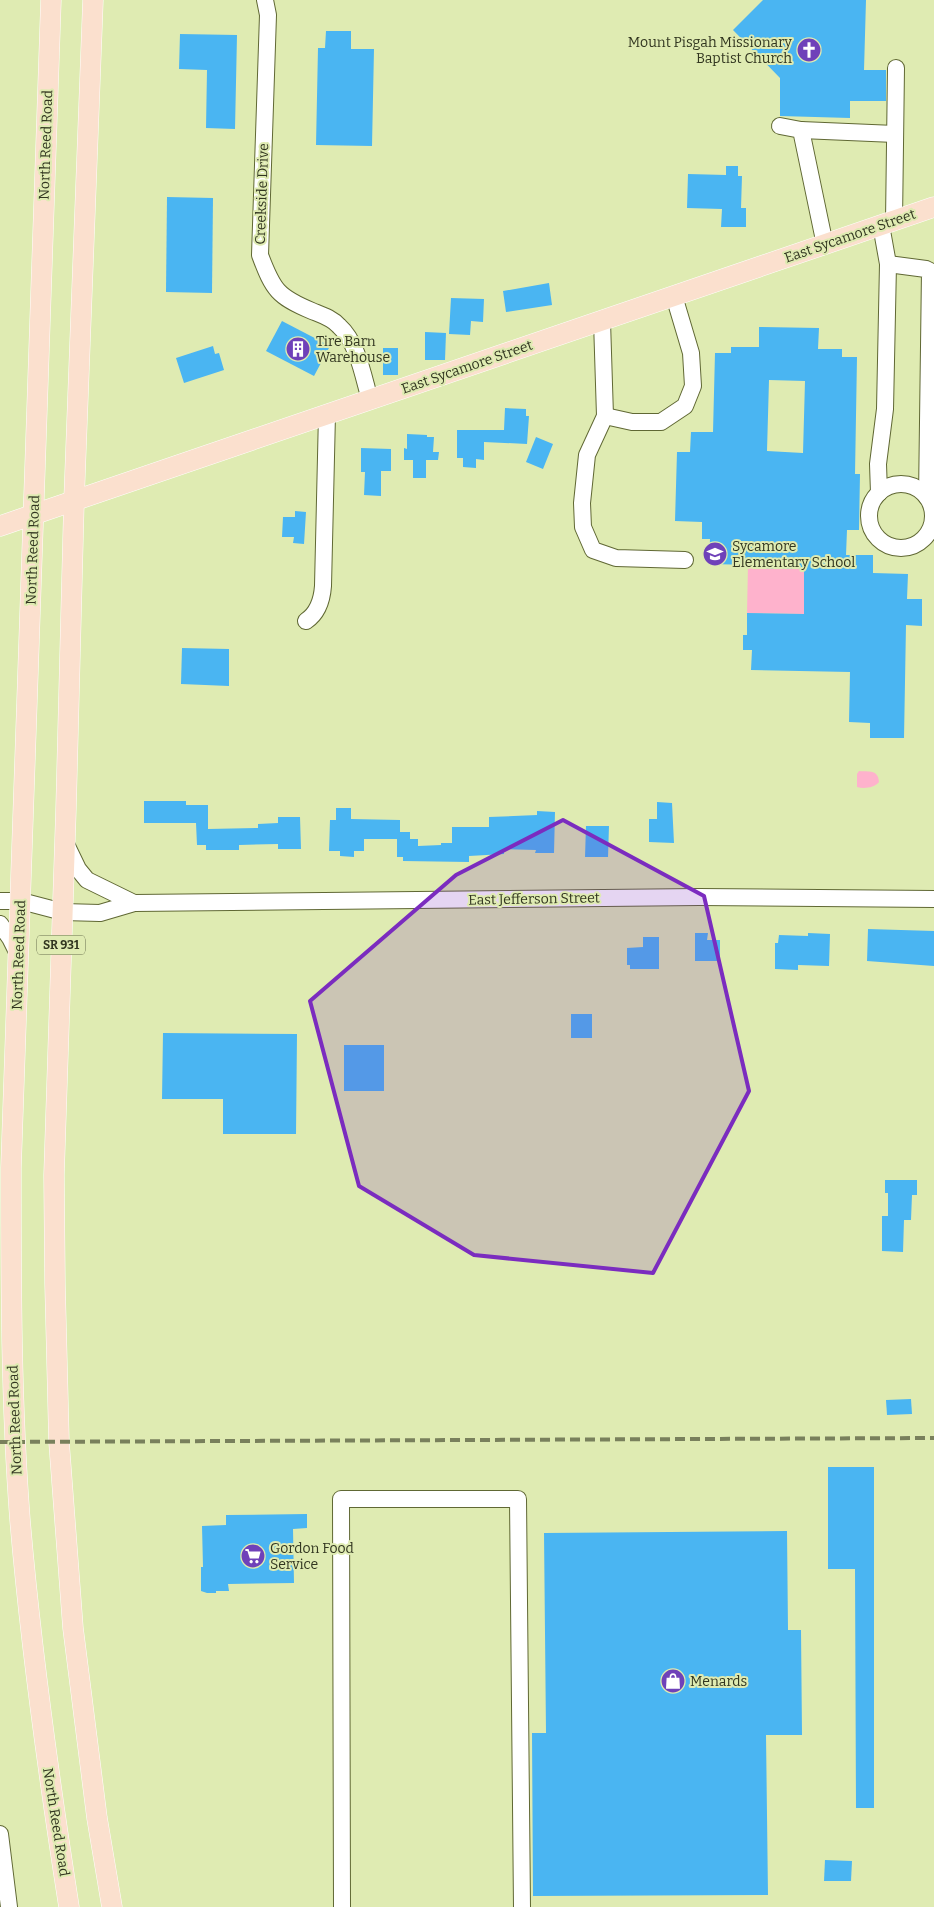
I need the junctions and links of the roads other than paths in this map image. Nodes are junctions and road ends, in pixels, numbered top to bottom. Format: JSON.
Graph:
{"nodes":[{"id":1,"x":51,"y":0,"type":"edge"},
{"id":2,"x":93,"y":0,"type":"edge"},
{"id":3,"x":265,"y":0,"type":"edge"},
{"id":4,"x":896,"y":68,"type":"dead end"},
{"id":5,"x":780,"y":126,"type":"dead end"},
{"id":6,"x":801,"y":130,"type":"junction"},
{"id":7,"x":899,"y":140,"type":"junction"},
{"id":8,"x":934,"y":208,"type":"edge"},
{"id":9,"x":887,"y":223,"type":"junction"},
{"id":10,"x":825,"y":244,"type":"junction"},
{"id":11,"x":888,"y":264,"type":"junction"},
{"id":12,"x":674,"y":296,"type":"junction"},
{"id":13,"x":602,"y":321,"type":"junction"},
{"id":14,"x":370,"y":400,"type":"junction"},
{"id":15,"x":327,"y":414,"type":"junction"},
{"id":16,"x":605,"y":416,"type":"junction"},
{"id":17,"x":879,"y":493,"type":"junction"},
{"id":18,"x":927,"y":497,"type":"junction"},
{"id":19,"x":74,"y":501,"type":"junction"},
{"id":20,"x":34,"y":514,"type":"junction"},
{"id":21,"x":934,"y":521,"type":"edge"},
{"id":22,"x":0,"y":526,"type":"edge"},
{"id":23,"x":685,"y":560,"type":"dead end"},
{"id":24,"x":306,"y":621,"type":"dead end"},
{"id":25,"x":65,"y":842,"type":"junction"},
{"id":26,"x":934,"y":899,"type":"edge"},
{"id":27,"x":0,"y":901,"type":"edge"},
{"id":28,"x":21,"y":902,"type":"junction"},
{"id":29,"x":134,"y":904,"type":"junction"},
{"id":30,"x":62,"y":912,"type":"junction"},
{"id":31,"x":0,"y":924,"type":"edge"},
{"id":32,"x":19,"y":955,"type":"junction"},
{"id":33,"x":0,"y":1834,"type":"edge"},
{"id":34,"x":108,"y":1887,"type":"junction"},
{"id":35,"x":9,"y":1907,"type":"edge"},
{"id":36,"x":70,"y":1907,"type":"edge"},
{"id":37,"x":112,"y":1907,"type":"edge"},
{"id":38,"x":119,"y":1907,"type":"edge"},
{"id":39,"x":342,"y":1907,"type":"edge"},
{"id":40,"x":522,"y":1907,"type":"edge"}],
"edges":[{"from":1,"to":20,"type":"main road","name":"North Reed Road","number":"SR 931"},
{"from":2,"to":19,"type":"main road","number":"SR 931"},
{"from":3,"to":14,"type":"street","name":"Creekside Drive"},
{"from":4,"to":7,"type":"street"},
{"from":5,"to":6,"type":"street"},
{"from":6,"to":7,"type":"street"},
{"from":6,"to":10,"type":"street"},
{"from":7,"to":9,"type":"street"},
{"from":8,"to":9,"type":"main road","name":"East Sycamore Street"},
{"from":9,"to":10,"type":"main road","name":"East Sycamore Street"},
{"from":9,"to":11,"type":"street"},
{"from":10,"to":12,"type":"main road","name":"East Sycamore Street"},
{"from":11,"to":17,"type":"street"},
{"from":11,"to":18,"type":"street"},
{"from":12,"to":13,"type":"main road","name":"East Sycamore Street"},
{"from":12,"to":16,"type":"street"},
{"from":13,"to":14,"type":"main road","name":"East Sycamore Street"},
{"from":13,"to":16,"type":"street"},
{"from":14,"to":15,"type":"main road","name":"East Sycamore Street"},
{"from":15,"to":19,"type":"main road","name":"East Sycamore Street"},
{"from":15,"to":24,"type":"street"},
{"from":16,"to":23,"type":"street"},
{"from":17,"to":18,"type":"street"},
{"from":17,"to":21,"type":"street"},
{"from":18,"to":21,"type":"street"},
{"from":19,"to":20,"type":"main road","name":"East Sycamore Street"},
{"from":19,"to":25,"type":"main road","number":"SR 931"},
{"from":20,"to":22,"type":"main road","name":"East Sycamore Street"},
{"from":20,"to":28,"type":"main road","name":"North Reed Road","number":"SR 931"},
{"from":25,"to":29,"type":"street","name":"East Jefferson Street"},
{"from":25,"to":30,"type":"main road","number":"SR 931"},
{"from":26,"to":29,"type":"street","name":"East Jefferson Street"},
{"from":27,"to":28,"type":"street","name":"East Jefferson Street"},
{"from":28,"to":30,"type":"street","name":"East Jefferson Street"},
{"from":28,"to":32,"type":"main road","name":"North Reed Road","number":"SR 931"},
{"from":29,"to":30,"type":"street","name":"East Jefferson Street"},
{"from":30,"to":34,"type":"main road","number":"SR 931"},
{"from":31,"to":32,"type":"street"},
{"from":32,"to":36,"type":"main road","name":"North Reed Road","number":"SR 931"},
{"from":33,"to":35,"type":"street"},
{"from":34,"to":37,"type":"main road","number":"SR 931"},
{"from":34,"to":38,"type":"main road"},
{"from":39,"to":40,"type":"street"}]}
